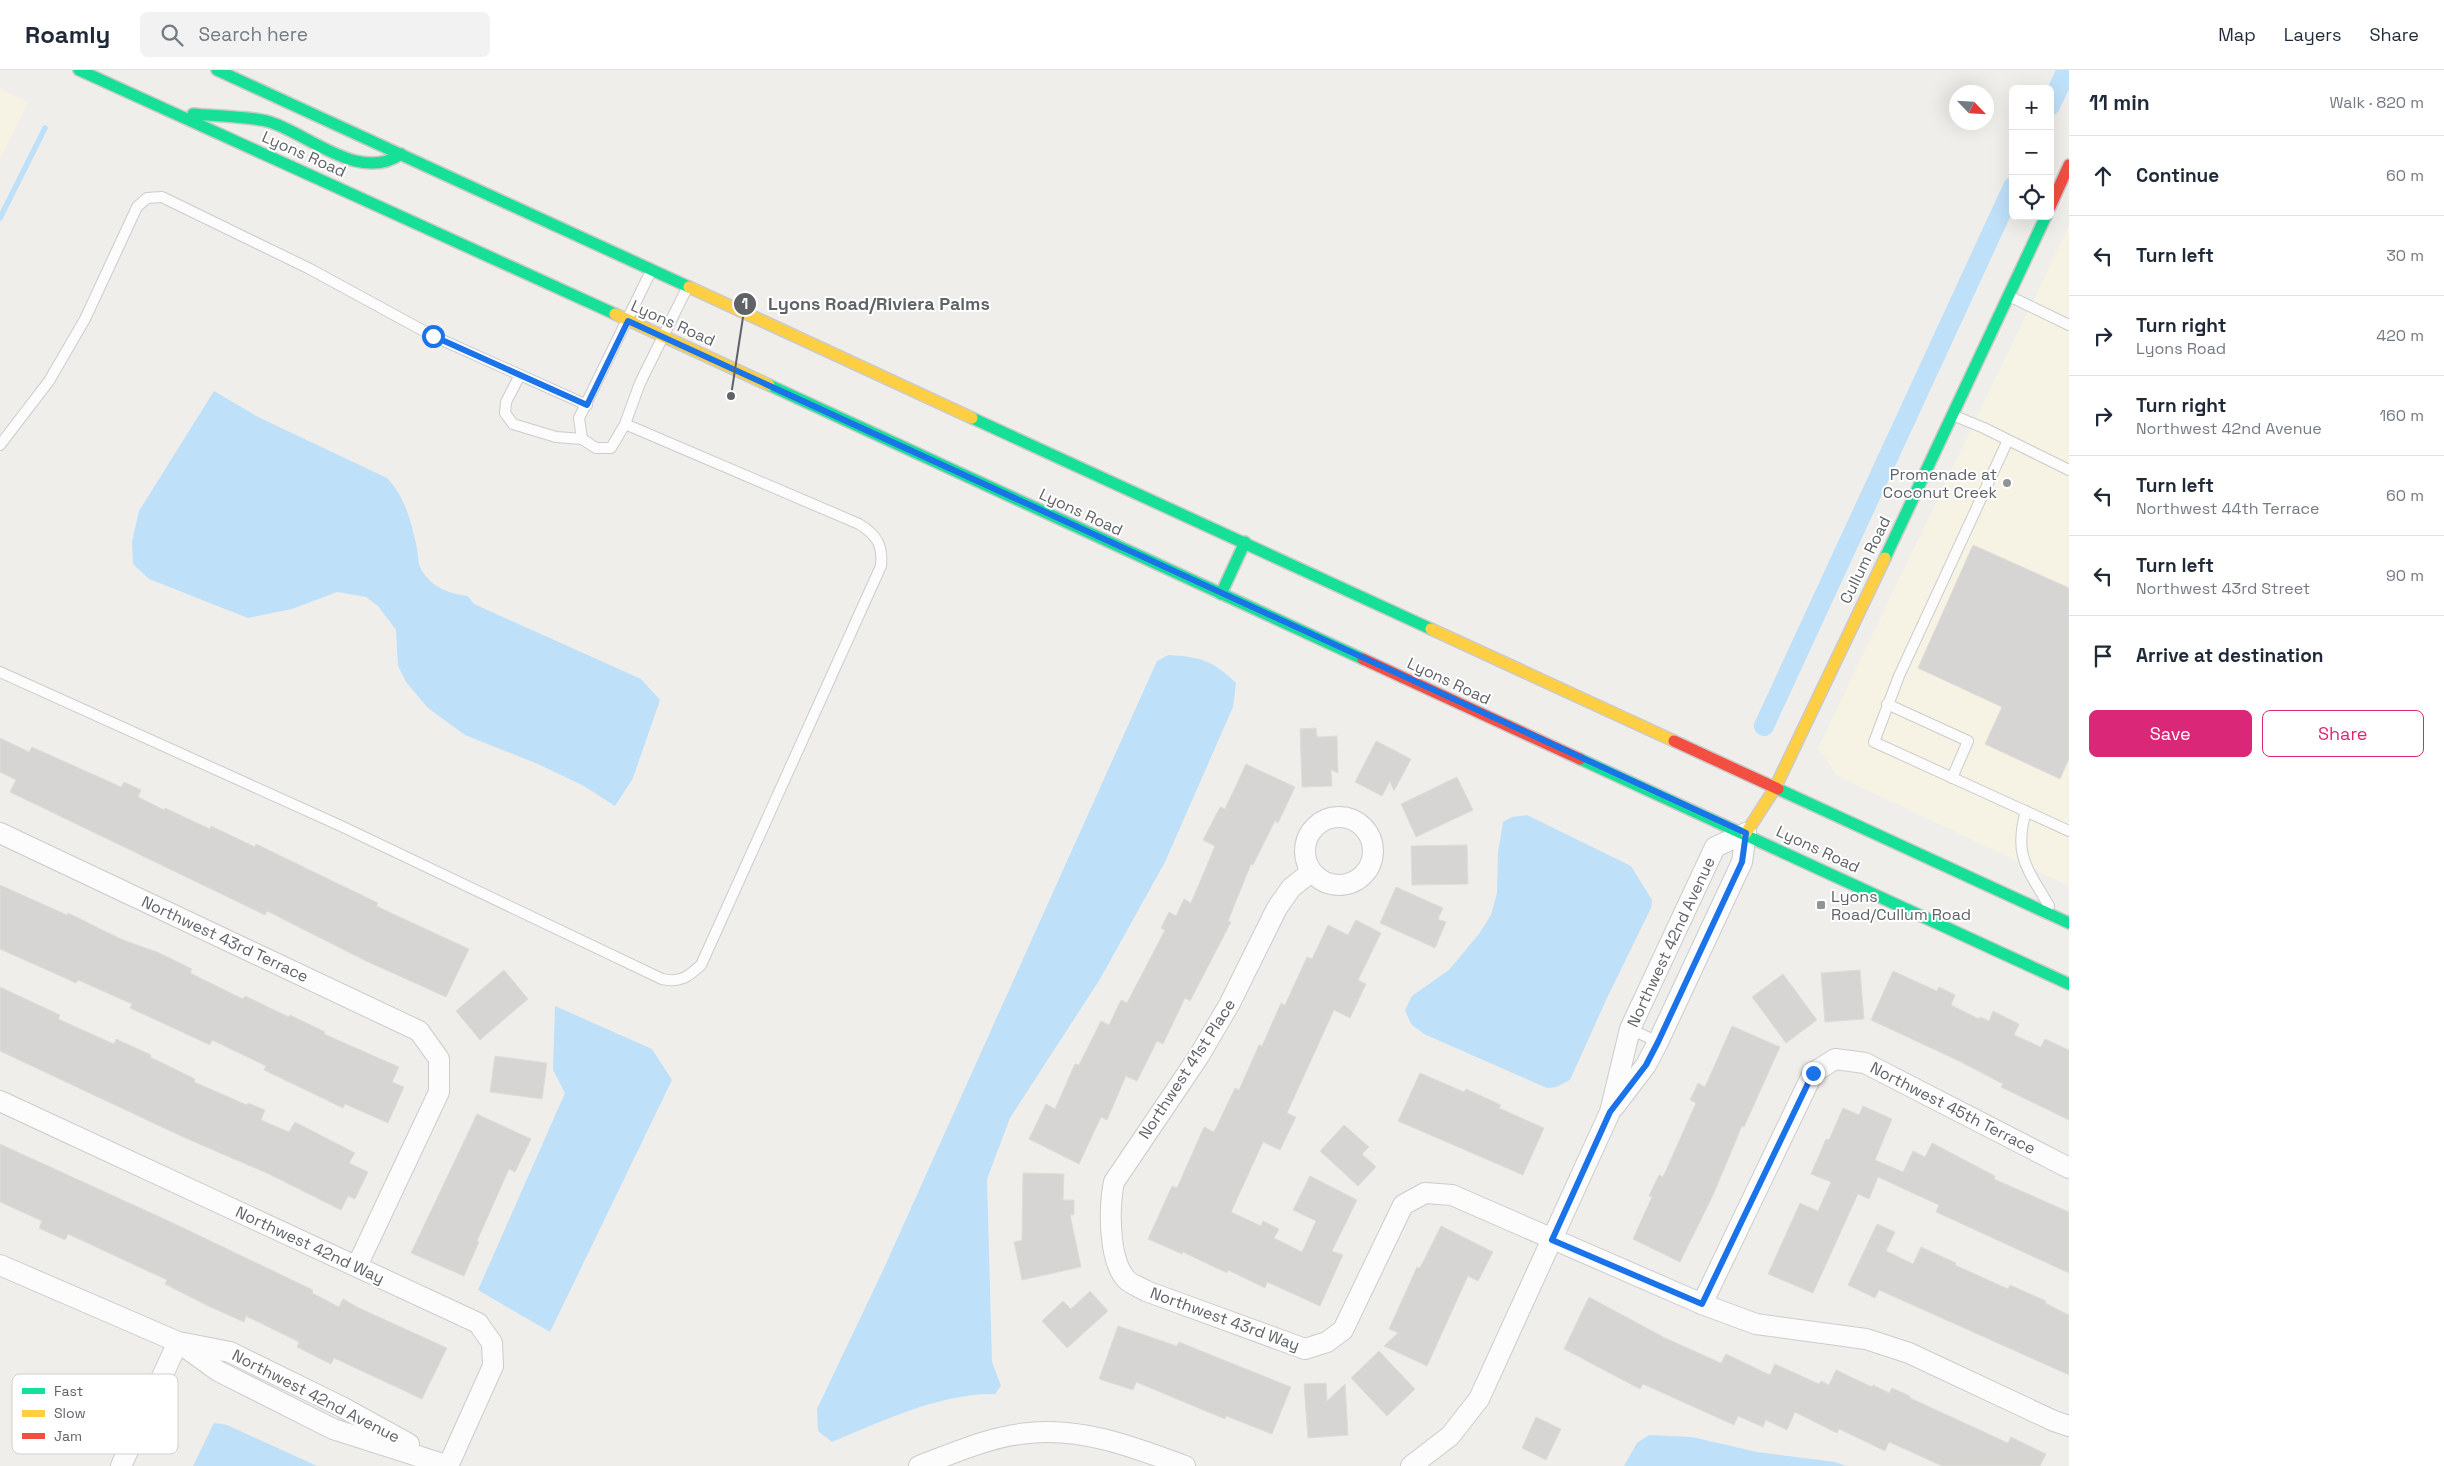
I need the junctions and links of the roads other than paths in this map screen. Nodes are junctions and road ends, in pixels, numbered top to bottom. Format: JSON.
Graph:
{"nodes":[{"id":1,"x":79,"y":70,"type":"edge"},
{"id":2,"x":217,"y":70,"type":"edge"},
{"id":3,"x":169,"y":112,"type":"junction"},
{"id":4,"x":401,"y":154,"type":"junction"},
{"id":5,"x":2069,"y":165,"type":"edge"},
{"id":6,"x":2054,"y":198,"type":"edge"},
{"id":7,"x":2044,"y":220,"type":"edge"},
{"id":8,"x":652,"y":270,"type":"junction"},
{"id":9,"x":688,"y":287,"type":"junction"},
{"id":10,"x":2010,"y":297,"type":"junction"},
{"id":11,"x":628,"y":321,"type":"junction"},
{"id":12,"x":2069,"y":325,"type":"edge"},
{"id":13,"x":663,"y":336,"type":"junction"},
{"id":14,"x":520,"y":375,"type":"junction"},
{"id":15,"x":587,"y":405,"type":"junction"},
{"id":16,"x":1955,"y":416,"type":"junction"},
{"id":17,"x":625,"y":424,"type":"junction"},
{"id":18,"x":582,"y":439,"type":"junction"},
{"id":19,"x":2008,"y":440,"type":"junction"},
{"id":20,"x":0,"y":445,"type":"edge"},
{"id":21,"x":2069,"y":470,"type":"edge"},
{"id":22,"x":1245,"y":542,"type":"junction"},
{"id":23,"x":1221,"y":594,"type":"junction"},
{"id":24,"x":0,"y":672,"type":"edge"},
{"id":25,"x":1887,"y":704,"type":"junction"},
{"id":26,"x":1952,"y":778,"type":"junction"},
{"id":27,"x":1775,"y":788,"type":"junction"},
{"id":28,"x":2026,"y":811,"type":"junction"},
{"id":29,"x":2069,"y":831,"type":"edge"},
{"id":30,"x":0,"y":832,"type":"edge"},
{"id":31,"x":1746,"y":833,"type":"junction"},
{"id":32,"x":1311,"y":872,"type":"dead end"},
{"id":33,"x":2054,"y":916,"type":"junction"},
{"id":34,"x":2069,"y":923,"type":"edge"},
{"id":35,"x":2069,"y":984,"type":"edge"},
{"id":36,"x":1630,"y":1029,"type":"junction"},
{"id":37,"x":1658,"y":1042,"type":"junction"},
{"id":38,"x":0,"y":1101,"type":"edge"},
{"id":39,"x":1610,"y":1112,"type":"junction"},
{"id":40,"x":2069,"y":1168,"type":"edge"},
{"id":41,"x":1552,"y":1240,"type":"junction"},
{"id":42,"x":0,"y":1264,"type":"edge"},
{"id":43,"x":357,"y":1266,"type":"junction"},
{"id":44,"x":1126,"y":1279,"type":"joint"},
{"id":45,"x":1702,"y":1304,"type":"junction"},
{"id":46,"x":178,"y":1342,"type":"junction"},
{"id":47,"x":163,"y":1374,"type":"edge"},
{"id":48,"x":2069,"y":1426,"type":"edge"},
{"id":49,"x":127,"y":1454,"type":"edge"},
{"id":50,"x":121,"y":1466,"type":"edge"},
{"id":51,"x":448,"y":1466,"type":"edge"},
{"id":52,"x":918,"y":1466,"type":"edge"},
{"id":53,"x":1186,"y":1466,"type":"edge"},
{"id":54,"x":1411,"y":1466,"type":"edge"}],
"edges":[{"from":1,"to":3,"type":"main road","name":"Lyons Road"},
{"from":2,"to":4,"type":"main road"},
{"from":3,"to":4,"type":"main road"},
{"from":3,"to":11,"type":"main road","name":"Lyons Road"},
{"from":4,"to":8,"type":"main road"},
{"from":5,"to":6,"type":"main road"},
{"from":7,"to":10,"type":"main road","name":"Cullum Road"},
{"from":8,"to":9,"type":"main road"},
{"from":8,"to":11,"type":"lane"},
{"from":9,"to":13,"type":"lane"},
{"from":9,"to":22,"type":"main road"},
{"from":10,"to":12,"type":"lane"},
{"from":10,"to":16,"type":"main road","name":"Cullum Road"},
{"from":11,"to":13,"type":"main road","name":"Lyons Road"},
{"from":11,"to":15,"type":"lane"},
{"from":13,"to":17,"type":"lane"},
{"from":13,"to":23,"type":"main road","name":"Lyons Road"},
{"from":14,"to":15,"type":"lane"},
{"from":14,"to":18,"type":"lane"},
{"from":14,"to":20,"type":"lane"},
{"from":15,"to":18,"type":"lane"},
{"from":16,"to":19,"type":"lane"},
{"from":16,"to":27,"type":"main road","name":"Cullum Road"},
{"from":17,"to":18,"type":"lane"},
{"from":17,"to":24,"type":"lane"},
{"from":19,"to":21,"type":"lane"},
{"from":19,"to":25,"type":"lane"},
{"from":22,"to":23,"type":"main road"},
{"from":22,"to":27,"type":"main road"},
{"from":23,"to":31,"type":"main road","name":"Lyons Road"},
{"from":25,"to":26,"type":"lane"},
{"from":25,"to":26,"type":"lane"},
{"from":26,"to":28,"type":"lane"},
{"from":27,"to":31,"type":"main road","name":"Cullum Road"},
{"from":27,"to":33,"type":"main road"},
{"from":28,"to":29,"type":"lane"},
{"from":28,"to":33,"type":"lane"},
{"from":30,"to":43,"type":"street","name":"Northwest 43rd Terrace"},
{"from":31,"to":35,"type":"main road","name":"Lyons Road"},
{"from":31,"to":36,"type":"street","name":"Northwest 42nd Avenue"},
{"from":31,"to":37,"type":"street","name":"Northwest 42nd Avenue"},
{"from":32,"to":44,"type":"street","name":"Northwest 41st Place"},
{"from":33,"to":34,"type":"main road"},
{"from":36,"to":37,"type":"lane"},
{"from":36,"to":39,"type":"street","name":"Northwest 42nd Avenue"},
{"from":37,"to":39,"type":"street","name":"Northwest 42nd Avenue"},
{"from":38,"to":43,"type":"street","name":"Northwest 42nd Way"},
{"from":39,"to":41,"type":"street","name":"Northwest 42nd Avenue"},
{"from":40,"to":45,"type":"street","name":"Northwest 45th Terrace"},
{"from":41,"to":44,"type":"street","name":"Northwest 43rd Way"},
{"from":41,"to":45,"type":"street"},
{"from":41,"to":54,"type":"street","name":"Northwest 42nd Avenue"},
{"from":42,"to":46,"type":"street","name":"Northwest 42nd Avenue"},
{"from":43,"to":51,"type":"street","name":"Northwest 42nd Way"},
{"from":45,"to":48,"type":"street"},
{"from":46,"to":47,"type":"street"},
{"from":46,"to":51,"type":"street","name":"Northwest 42nd Avenue"},
{"from":49,"to":50,"type":"street"},
{"from":52,"to":53,"type":"street"}]}
